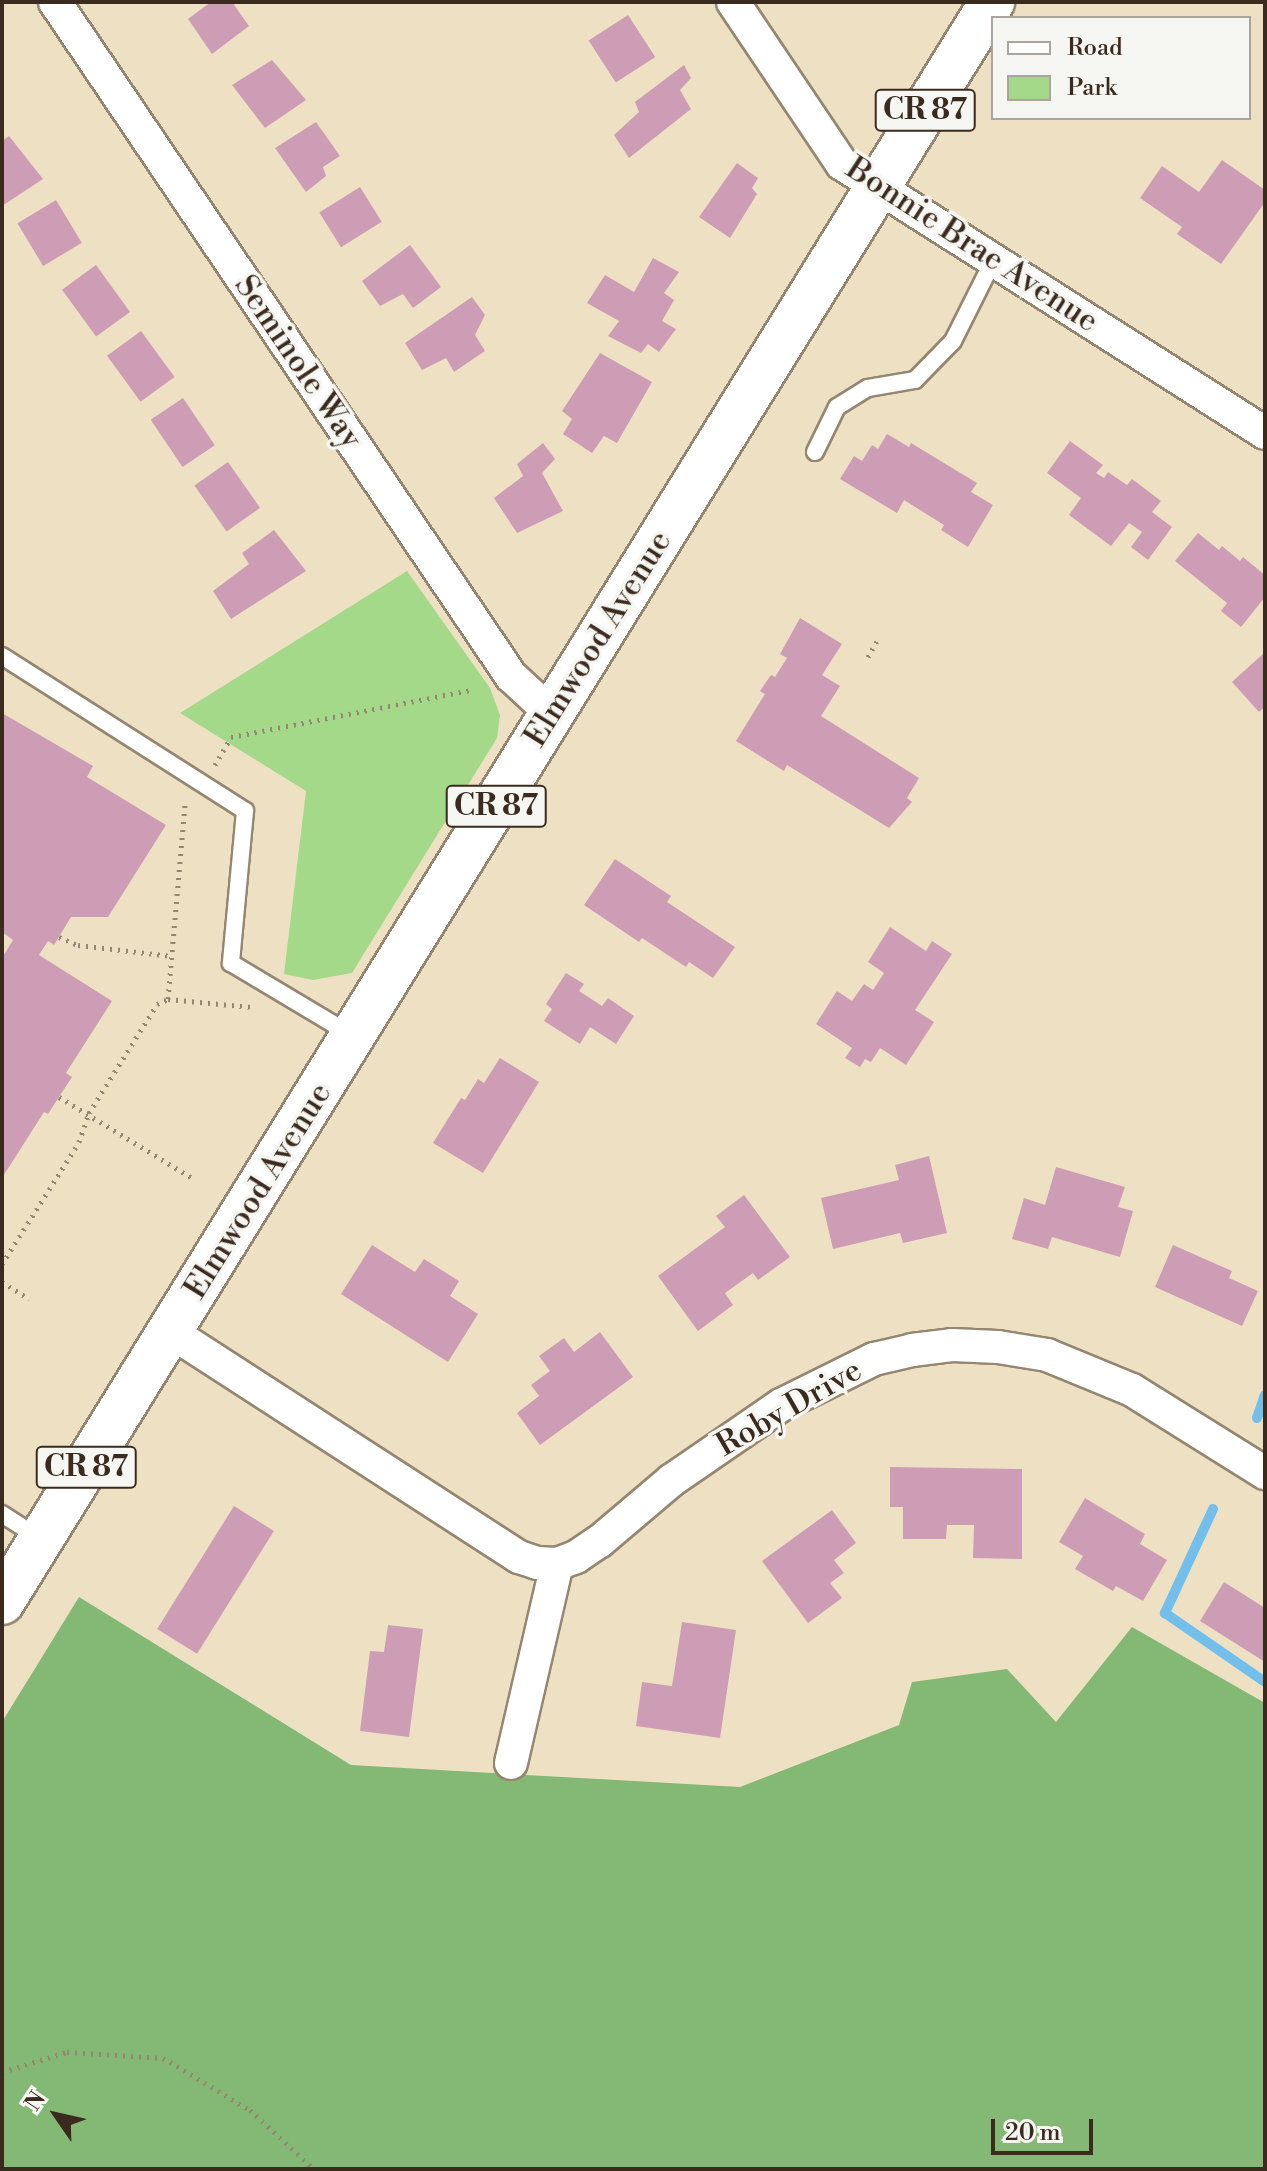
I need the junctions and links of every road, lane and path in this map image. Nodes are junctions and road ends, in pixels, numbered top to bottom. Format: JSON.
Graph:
{"nodes":[{"id":1,"x":55,"y":2,"type":"edge"},
{"id":2,"x":733,"y":2,"type":"edge"},
{"id":3,"x":992,"y":2,"type":"edge"},
{"id":4,"x":877,"y":189,"type":"junction"},
{"id":5,"x":993,"y":261,"type":"junction"},
{"id":6,"x":1265,"y":433,"type":"edge"},
{"id":7,"x":815,"y":452,"type":"dead end"},
{"id":8,"x":878,"y":639,"type":"dead end"},
{"id":9,"x":2,"y":656,"type":"edge"},
{"id":10,"x":868,"y":657,"type":"dead end"},
{"id":11,"x":471,"y":690,"type":"dead end"},
{"id":12,"x":552,"y":714,"type":"junction"},
{"id":13,"x":204,"y":783,"type":"junction"},
{"id":14,"x":174,"y":797,"type":"dead end"},
{"id":15,"x":59,"y":937,"type":"dead end"},
{"id":16,"x":171,"y":956,"type":"junction"},
{"id":17,"x":168,"y":999,"type":"junction"},
{"id":18,"x":262,"y":1010,"type":"dead end"},
{"id":19,"x":354,"y":1036,"type":"junction"},
{"id":20,"x":59,"y":1097,"type":"dead end"},
{"id":21,"x":89,"y":1113,"type":"junction"},
{"id":22,"x":194,"y":1179,"type":"dead end"},
{"id":23,"x":2,"y":1264,"type":"edge"},
{"id":24,"x":2,"y":1282,"type":"edge"},
{"id":25,"x":29,"y":1299,"type":"dead end"},
{"id":26,"x":171,"y":1332,"type":"junction"},
{"id":27,"x":1265,"y":1473,"type":"edge"},
{"id":28,"x":2,"y":1514,"type":"edge"},
{"id":29,"x":41,"y":1539,"type":"junction"},
{"id":30,"x":557,"y":1564,"type":"junction"},
{"id":31,"x":2,"y":1602,"type":"edge"},
{"id":32,"x":511,"y":1763,"type":"dead end"},
{"id":33,"x":2,"y":2072,"type":"edge"},
{"id":34,"x":314,"y":2169,"type":"edge"}],
"edges":[{"from":1,"to":12,"type":"street","name":"Seminole Way"},
{"from":2,"to":4,"type":"street","name":"Bonnie Brae Avenue"},
{"from":3,"to":4,"type":"main road","name":"Elmwood Avenue","number":"CR 87"},
{"from":4,"to":5,"type":"street","name":"Bonnie Brae Avenue"},
{"from":4,"to":12,"type":"main road","name":"Elmwood Avenue","number":"CR 87"},
{"from":5,"to":6,"type":"street","name":"Bonnie Brae Avenue"},
{"from":5,"to":7,"type":"lane"},
{"from":8,"to":10,"type":"path"},
{"from":9,"to":13,"type":"lane"},
{"from":11,"to":13,"type":"path"},
{"from":12,"to":19,"type":"main road","name":"Elmwood Avenue","number":"CR 87"},
{"from":13,"to":19,"type":"lane"},
{"from":14,"to":16,"type":"path"},
{"from":15,"to":16,"type":"path"},
{"from":16,"to":17,"type":"path"},
{"from":17,"to":18,"type":"path"},
{"from":17,"to":21,"type":"path"},
{"from":19,"to":26,"type":"main road","name":"Elmwood Avenue","number":"CR 87"},
{"from":20,"to":21,"type":"path"},
{"from":21,"to":22,"type":"path"},
{"from":21,"to":23,"type":"path"},
{"from":24,"to":25,"type":"path"},
{"from":26,"to":29,"type":"main road","name":"Elmwood Avenue","number":"CR 87"},
{"from":26,"to":30,"type":"street"},
{"from":27,"to":30,"type":"street","name":"Roby Drive"},
{"from":28,"to":29,"type":"lane"},
{"from":29,"to":31,"type":"main road","name":"Elmwood Avenue","number":"CR 87"},
{"from":30,"to":32,"type":"street"},
{"from":33,"to":34,"type":"path"}]}
